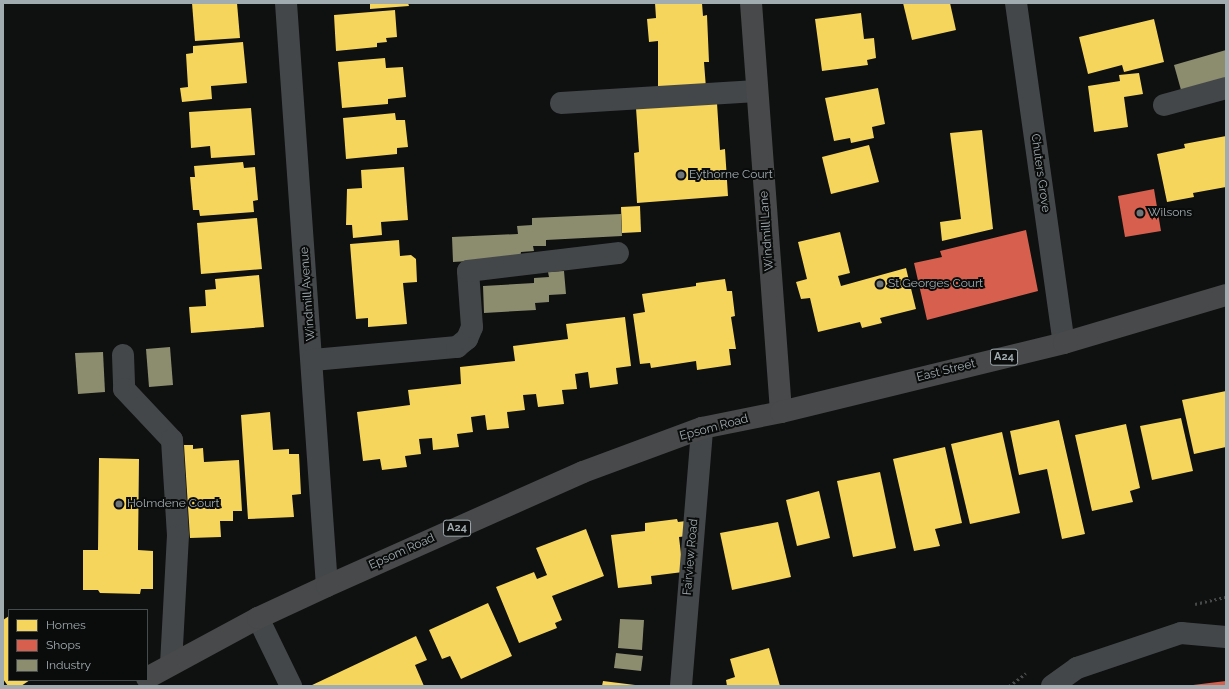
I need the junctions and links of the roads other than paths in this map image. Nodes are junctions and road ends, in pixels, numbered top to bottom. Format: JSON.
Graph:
{"nodes":[{"id":1,"x":286,"y":3,"type":"edge"},
{"id":2,"x":751,"y":3,"type":"edge"},
{"id":3,"x":1016,"y":3,"type":"edge"},
{"id":4,"x":1226,"y":88,"type":"edge"},
{"id":5,"x":757,"y":91,"type":"junction"},
{"id":6,"x":561,"y":103,"type":"dead end"},
{"id":7,"x":1164,"y":106,"type":"dead end"},
{"id":8,"x":618,"y":253,"type":"dead end"},
{"id":9,"x":1226,"y":295,"type":"edge"},
{"id":10,"x":1064,"y":343,"type":"junction"},
{"id":11,"x":123,"y":355,"type":"dead end"},
{"id":12,"x":313,"y":360,"type":"junction"},
{"id":13,"x":781,"y":412,"type":"junction"},
{"id":14,"x":702,"y":428,"type":"junction"},
{"id":15,"x":327,"y":586,"type":"junction"},
{"id":16,"x":258,"y":618,"type":"junction"},
{"id":17,"x":1226,"y":637,"type":"edge"},
{"id":18,"x":171,"y":663,"type":"junction"},
{"id":19,"x":148,"y":677,"type":"edge"},
{"id":20,"x":291,"y":686,"type":"edge"},
{"id":21,"x":681,"y":686,"type":"edge"},
{"id":22,"x":1052,"y":686,"type":"edge"}],
"edges":[{"from":1,"to":12,"type":"street","name":"Windmill Avenue"},
{"from":2,"to":5,"type":"main road","name":"Windmill Lane"},
{"from":3,"to":10,"type":"street","name":"Chuters Grove"},
{"from":4,"to":7,"type":"street"},
{"from":5,"to":6,"type":"street"},
{"from":5,"to":13,"type":"main road","name":"Windmill Lane"},
{"from":8,"to":12,"type":"street"},
{"from":9,"to":10,"type":"main road","name":"East Street","number":"A24"},
{"from":10,"to":13,"type":"main road","name":"East Street","number":"A24"},
{"from":11,"to":18,"type":"street"},
{"from":12,"to":15,"type":"street","name":"Windmill Avenue"},
{"from":13,"to":14,"type":"main road","name":"Epsom Road","number":"A24"},
{"from":14,"to":15,"type":"main road","name":"Epsom Road","number":"A24"},
{"from":14,"to":21,"type":"street","name":"Fairview Road"},
{"from":15,"to":16,"type":"main road","name":"Epsom Road","number":"A24"},
{"from":16,"to":18,"type":"main road","name":"Epsom Road","number":"A24"},
{"from":16,"to":20,"type":"street"},
{"from":17,"to":22,"type":"street"},
{"from":18,"to":19,"type":"main road","name":"Epsom Road","number":"A24"}]}
